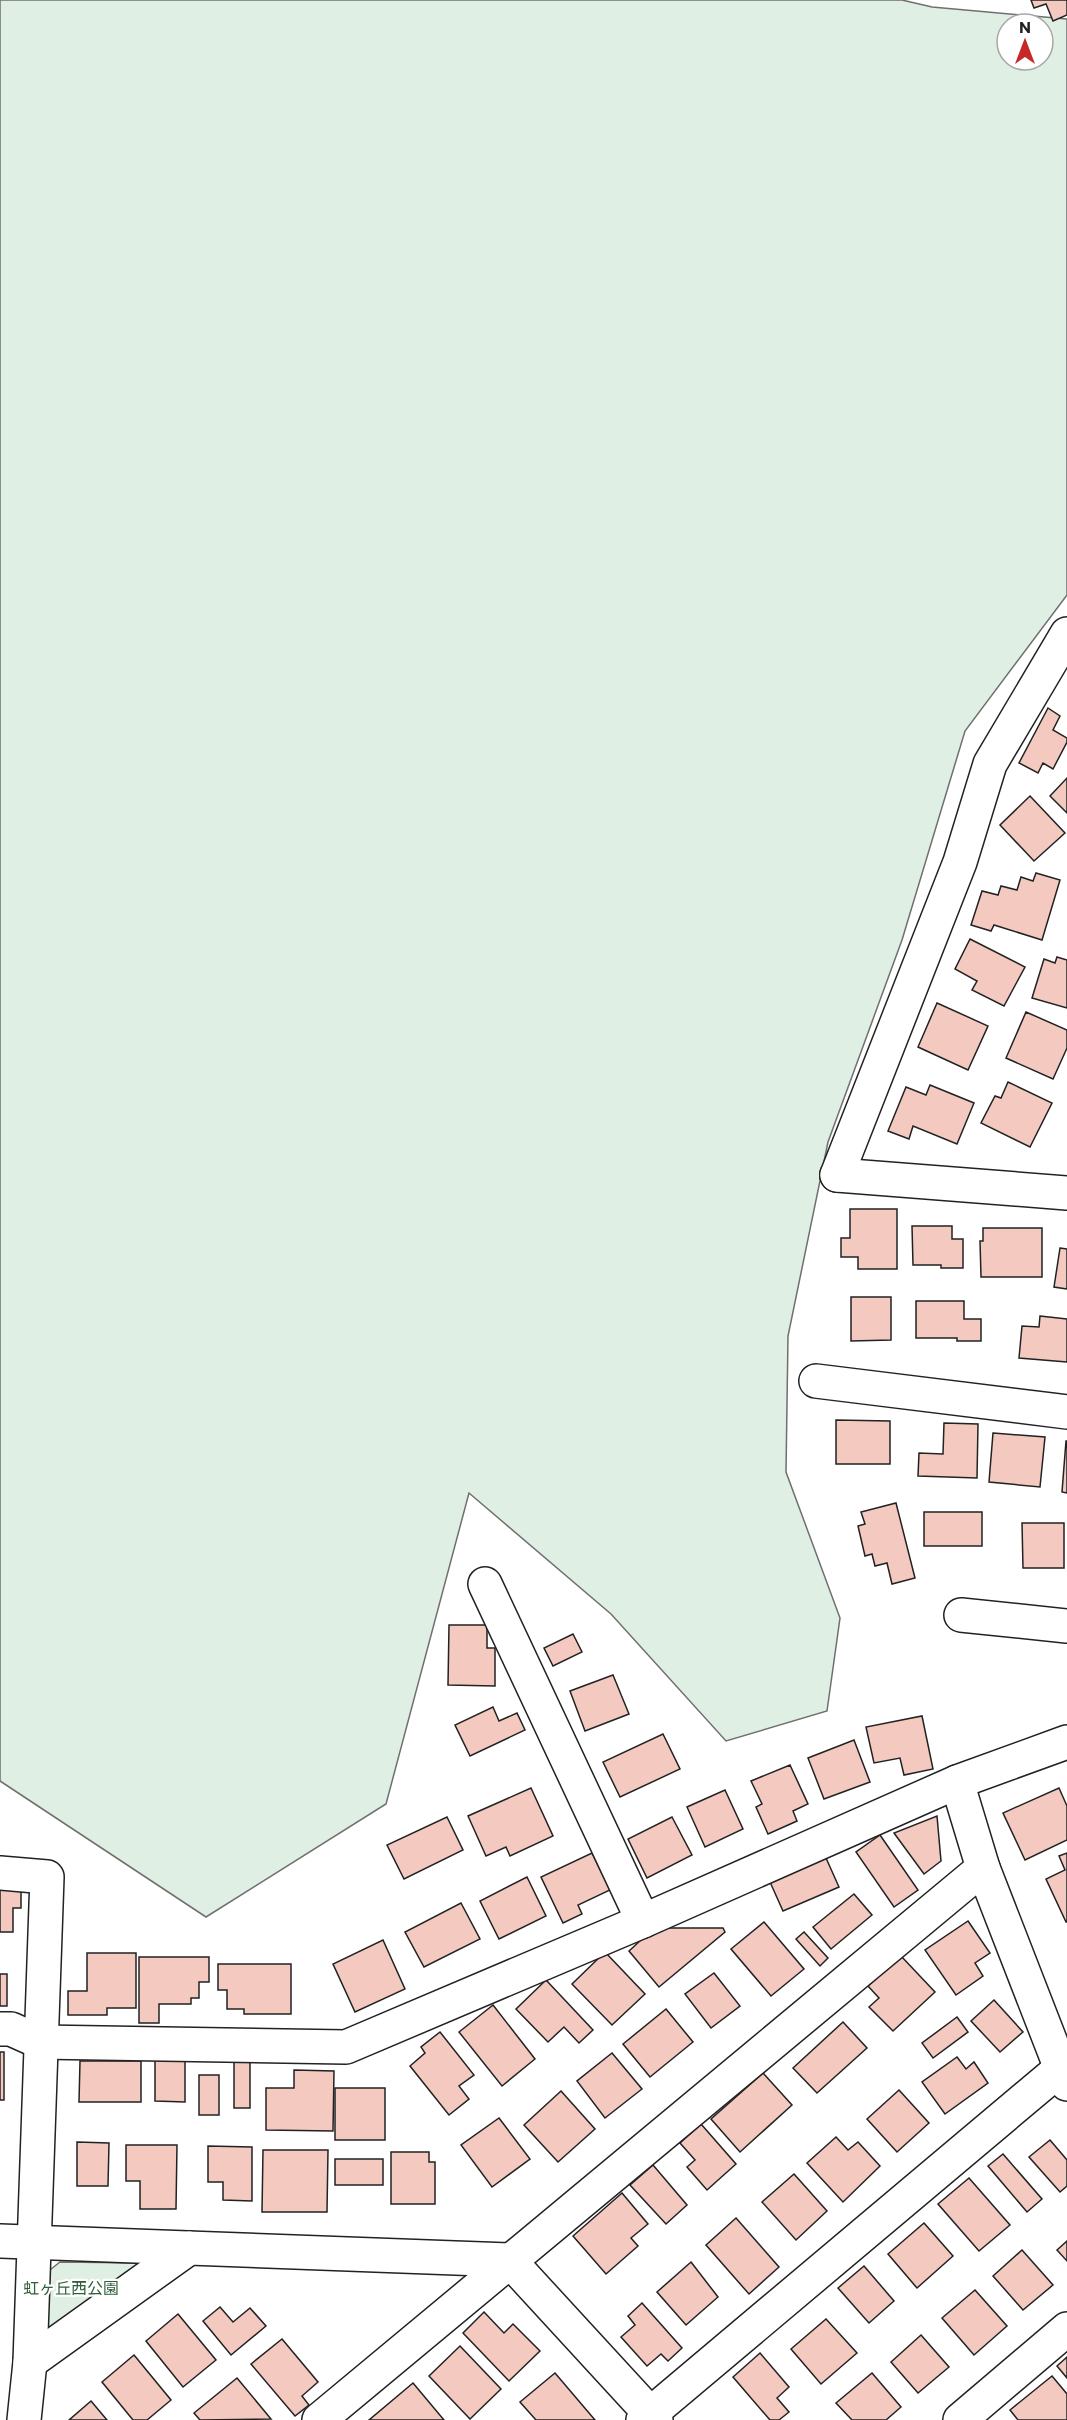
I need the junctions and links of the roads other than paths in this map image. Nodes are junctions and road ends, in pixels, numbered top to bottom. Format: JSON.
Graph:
{"nodes":[{"id":1,"x":1067,"y":634,"type":"edge"},
{"id":2,"x":1067,"y":1192,"type":"edge"},
{"id":3,"x":816,"y":1381,"type":"dead end"},
{"id":4,"x":1067,"y":1412,"type":"edge"},
{"id":5,"x":485,"y":1584,"type":"dead end"},
{"id":6,"x":961,"y":1615,"type":"dead end"},
{"id":7,"x":1067,"y":1626,"type":"edge"},
{"id":8,"x":1067,"y":1742,"type":"edge"},
{"id":9,"x":957,"y":1782,"type":"junction"},
{"id":10,"x":983,"y":1868,"type":"junction"},
{"id":11,"x":0,"y":1873,"type":"edge"},
{"id":12,"x":643,"y":1921,"type":"junction"},
{"id":13,"x":0,"y":2029,"type":"edge"},
{"id":14,"x":40,"y":2042,"type":"junction"},
{"id":15,"x":1063,"y":2077,"type":"edge"},
{"id":16,"x":0,"y":2241,"type":"edge"},
{"id":17,"x":33,"y":2243,"type":"junction"},
{"id":18,"x":189,"y":2248,"type":"junction"},
{"id":19,"x":509,"y":2260,"type":"junction"},
{"id":20,"x":1067,"y":2329,"type":"edge"},
{"id":21,"x":30,"y":2362,"type":"junction"},
{"id":22,"x":650,"y":2418,"type":"edge"},
{"id":23,"x":24,"y":2420,"type":"edge"},
{"id":24,"x":318,"y":2420,"type":"edge"},
{"id":25,"x":960,"y":2420,"type":"edge"}],
"edges":[{"from":1,"to":2,"type":"street"},
{"from":3,"to":4,"type":"street"},
{"from":5,"to":12,"type":"street"},
{"from":6,"to":7,"type":"street"},
{"from":8,"to":9,"type":"street"},
{"from":9,"to":10,"type":"street"},
{"from":9,"to":12,"type":"street"},
{"from":10,"to":15,"type":"street"},
{"from":10,"to":19,"type":"street"},
{"from":11,"to":14,"type":"street"},
{"from":12,"to":14,"type":"street"},
{"from":13,"to":14,"type":"street"},
{"from":14,"to":17,"type":"street"},
{"from":15,"to":22,"type":"street"},
{"from":16,"to":17,"type":"street"},
{"from":17,"to":18,"type":"street"},
{"from":17,"to":21,"type":"street"},
{"from":18,"to":19,"type":"street"},
{"from":18,"to":21,"type":"street"},
{"from":19,"to":22,"type":"street"},
{"from":19,"to":24,"type":"street"},
{"from":20,"to":25,"type":"street"},
{"from":21,"to":23,"type":"street"}]}
